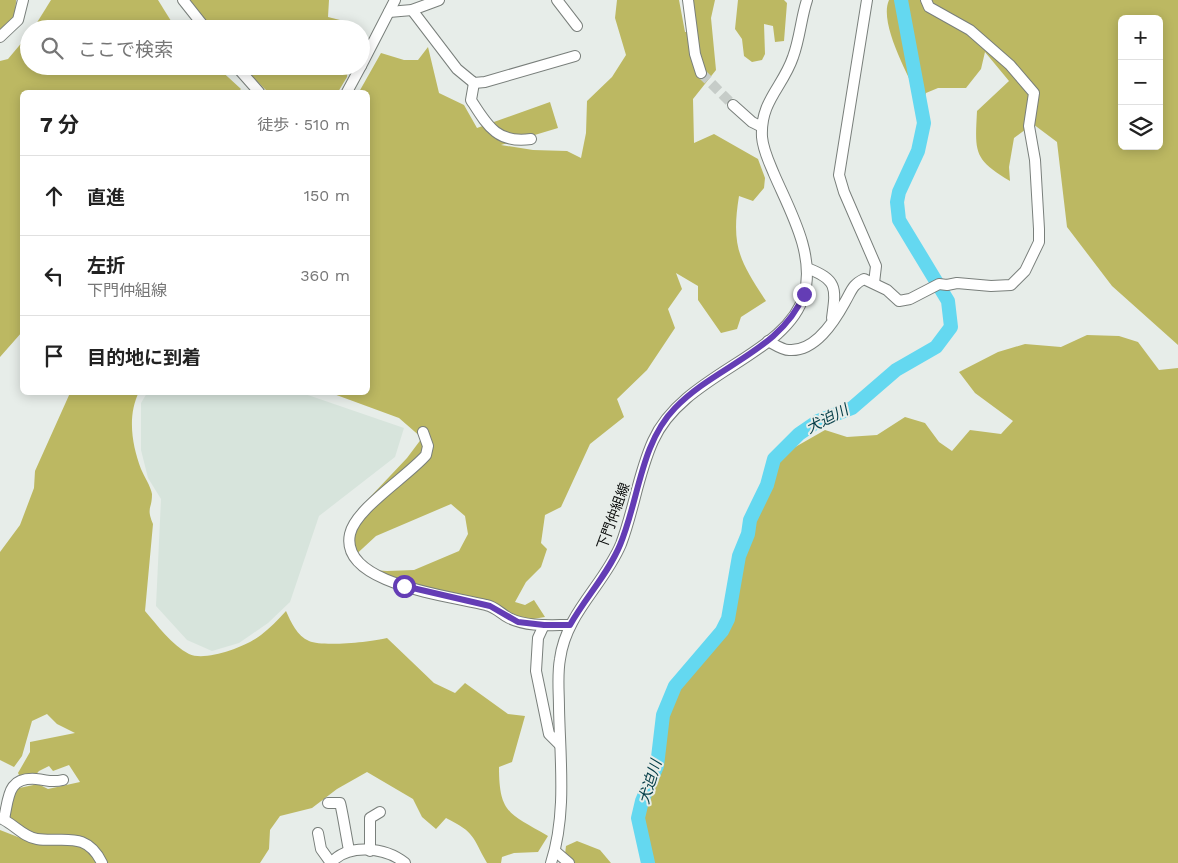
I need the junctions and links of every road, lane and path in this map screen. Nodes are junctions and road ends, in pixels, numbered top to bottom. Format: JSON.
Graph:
{"nodes":[{"id":1,"x":23,"y":0,"type":"edge"},
{"id":2,"x":183,"y":0,"type":"edge"},
{"id":3,"x":395,"y":0,"type":"edge"},
{"id":4,"x":439,"y":0,"type":"edge"},
{"id":5,"x":557,"y":0,"type":"edge"},
{"id":6,"x":688,"y":0,"type":"edge"},
{"id":7,"x":807,"y":0,"type":"edge"},
{"id":8,"x":867,"y":0,"type":"edge"},
{"id":9,"x":926,"y":0,"type":"edge"},
{"id":10,"x":412,"y":10,"type":"junction"},
{"id":11,"x":389,"y":12,"type":"junction"},
{"id":12,"x":199,"y":20,"type":"edge"},
{"id":13,"x":577,"y":26,"type":"dead end"},
{"id":14,"x":0,"y":37,"type":"edge"},
{"id":15,"x":370,"y":49,"type":"edge"},
{"id":16,"x":575,"y":56,"type":"dead end"},
{"id":17,"x":701,"y":73,"type":"tunnel mouth"},
{"id":18,"x":244,"y":75,"type":"edge"},
{"id":19,"x":356,"y":75,"type":"edge"},
{"id":20,"x":474,"y":83,"type":"junction"},
{"id":21,"x":257,"y":90,"type":"edge"},
{"id":22,"x":348,"y":90,"type":"edge"},
{"id":23,"x":734,"y":105,"type":"tunnel mouth"},
{"id":24,"x":762,"y":127,"type":"junction"},
{"id":25,"x":531,"y":139,"type":"dead end"},
{"id":26,"x":807,"y":268,"type":"junction"},
{"id":27,"x":874,"y":283,"type":"junction"},
{"id":28,"x":832,"y":322,"type":"junction"},
{"id":29,"x":768,"y":341,"type":"junction"},
{"id":30,"x":423,"y":432,"type":"dead end"},
{"id":31,"x":544,"y":625,"type":"junction"},
{"id":32,"x":570,"y":625,"type":"junction"},
{"id":33,"x":560,"y":745,"type":"junction"},
{"id":34,"x":63,"y":780,"type":"dead end"},
{"id":35,"x":328,"y":803,"type":"dead end"},
{"id":36,"x":380,"y":812,"type":"dead end"},
{"id":37,"x":2,"y":819,"type":"edge"},
{"id":38,"x":318,"y":833,"type":"dead end"},
{"id":39,"x":349,"y":850,"type":"junction"},
{"id":40,"x":370,"y":851,"type":"junction"},
{"id":41,"x":555,"y":851,"type":"junction"},
{"id":42,"x":102,"y":863,"type":"edge"},
{"id":43,"x":331,"y":863,"type":"edge"},
{"id":44,"x":405,"y":863,"type":"edge"},
{"id":45,"x":551,"y":863,"type":"edge"},
{"id":46,"x":570,"y":863,"type":"edge"}],
"edges":[{"from":1,"to":14,"type":"street"},
{"from":2,"to":12,"type":"street"},
{"from":3,"to":11,"type":"street"},
{"from":4,"to":10,"type":"street"},
{"from":5,"to":13,"type":"street"},
{"from":6,"to":17,"type":"street"},
{"from":7,"to":24,"type":"street","name":"下門仲組線"},
{"from":8,"to":27,"type":"street"},
{"from":9,"to":27,"type":"street"},
{"from":10,"to":11,"type":"street"},
{"from":10,"to":20,"type":"street"},
{"from":11,"to":15,"type":"street"},
{"from":16,"to":20,"type":"street"},
{"from":18,"to":21,"type":"street"},
{"from":19,"to":22,"type":"street"},
{"from":20,"to":25,"type":"street"},
{"from":23,"to":24,"type":"street"},
{"from":24,"to":26,"type":"street","name":"下門仲組線"},
{"from":26,"to":28,"type":"street"},
{"from":26,"to":29,"type":"street","name":"下門仲組線"},
{"from":27,"to":28,"type":"street"},
{"from":28,"to":29,"type":"street"},
{"from":29,"to":32,"type":"street","name":"下門仲組線"},
{"from":30,"to":31,"type":"street"},
{"from":31,"to":32,"type":"street"},
{"from":31,"to":33,"type":"street"},
{"from":32,"to":33,"type":"street","name":"下門仲組線"},
{"from":33,"to":41,"type":"street","name":"下門仲組線"},
{"from":34,"to":37,"type":"street"},
{"from":35,"to":39,"type":"street"},
{"from":36,"to":40,"type":"street"},
{"from":37,"to":42,"type":"street"},
{"from":38,"to":43,"type":"street"},
{"from":39,"to":40,"type":"street"},
{"from":39,"to":43,"type":"street"},
{"from":40,"to":44,"type":"street"},
{"from":41,"to":45,"type":"street","name":"下門仲組線"},
{"from":41,"to":46,"type":"street"}]}
